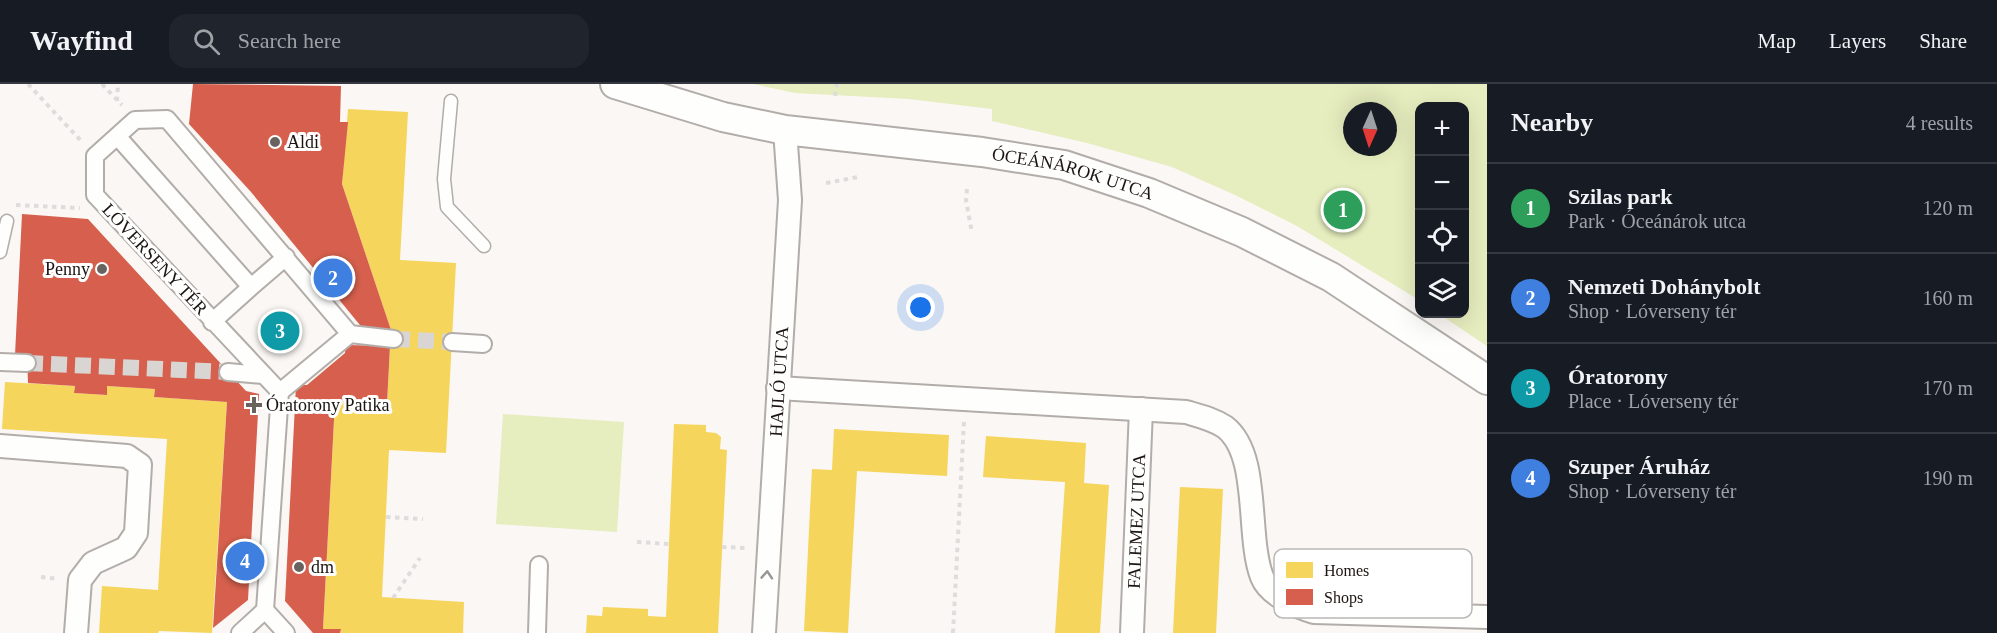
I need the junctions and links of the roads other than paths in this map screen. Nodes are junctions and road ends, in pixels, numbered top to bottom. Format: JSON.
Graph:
{"nodes":[{"id":1,"x":615,"y":84,"type":"edge"},
{"id":2,"x":451,"y":101,"type":"dead end"},
{"id":3,"x":785,"y":130,"type":"junction"},
{"id":4,"x":117,"y":136,"type":"junction"},
{"id":5,"x":7,"y":221,"type":"dead end"},
{"id":6,"x":484,"y":246,"type":"dead end"},
{"id":7,"x":0,"y":252,"type":"edge"},
{"id":8,"x":286,"y":257,"type":"junction"},
{"id":9,"x":251,"y":287,"type":"junction"},
{"id":10,"x":212,"y":322,"type":"junction"},
{"id":11,"x":350,"y":334,"type":"junction"},
{"id":12,"x":394,"y":339,"type":"tunnel mouth"},
{"id":13,"x":452,"y":342,"type":"tunnel mouth"},
{"id":14,"x":483,"y":344,"type":"dead end"},
{"id":15,"x":0,"y":362,"type":"edge"},
{"id":16,"x":27,"y":363,"type":"tunnel mouth"},
{"id":17,"x":228,"y":372,"type":"tunnel mouth"},
{"id":18,"x":262,"y":375,"type":"junction"},
{"id":19,"x":1487,"y":380,"type":"edge"},
{"id":20,"x":778,"y":388,"type":"junction"},
{"id":21,"x":280,"y":392,"type":"junction"},
{"id":22,"x":1141,"y":410,"type":"junction"},
{"id":23,"x":0,"y":446,"type":"edge"},
{"id":24,"x":539,"y":565,"type":"dead end"},
{"id":25,"x":1274,"y":591,"type":"edge"},
{"id":26,"x":265,"y":610,"type":"junction"},
{"id":27,"x":1472,"y":616,"type":"edge"},
{"id":28,"x":1487,"y":616,"type":"edge"},
{"id":29,"x":76,"y":633,"type":"edge"},
{"id":30,"x":240,"y":633,"type":"edge"},
{"id":31,"x":286,"y":633,"type":"edge"},
{"id":32,"x":537,"y":633,"type":"edge"},
{"id":33,"x":764,"y":633,"type":"edge"},
{"id":34,"x":1132,"y":633,"type":"edge"}],
"edges":[{"from":1,"to":3,"type":"street","name":"ÓCEÁNÁROK UTCA"},
{"from":2,"to":6,"type":"lane"},
{"from":3,"to":19,"type":"street","name":"ÓCEÁNÁROK UTCA"},
{"from":3,"to":20,"type":"street","name":"HAJLÓ UTCA"},
{"from":4,"to":8,"type":"street"},
{"from":4,"to":9,"type":"street"},
{"from":4,"to":10,"type":"street","name":"LÓVERSENY TÉR"},
{"from":5,"to":7,"type":"lane"},
{"from":8,"to":9,"type":"street","name":"LÓVERSENY TÉR"},
{"from":8,"to":11,"type":"street"},
{"from":9,"to":10,"type":"street","name":"LÓVERSENY TÉR"},
{"from":10,"to":18,"type":"street","name":"LÓVERSENY TÉR"},
{"from":11,"to":12,"type":"street"},
{"from":11,"to":21,"type":"street"},
{"from":13,"to":14,"type":"street"},
{"from":15,"to":16,"type":"street"},
{"from":17,"to":18,"type":"street"},
{"from":18,"to":21,"type":"street","name":"LÓVERSENY TÉR"},
{"from":20,"to":22,"type":"street"},
{"from":33,"to":20,"type":"street","name":"HAJLÓ UTCA","one_way":true},
{"from":21,"to":26,"type":"street"},
{"from":22,"to":25,"type":"street"},
{"from":22,"to":34,"type":"street","name":"FALEMEZ UTCA"},
{"from":23,"to":29,"type":"street"},
{"from":24,"to":32,"type":"street"},
{"from":26,"to":30,"type":"street"},
{"from":26,"to":31,"type":"street"},
{"from":27,"to":28,"type":"street"}]}
